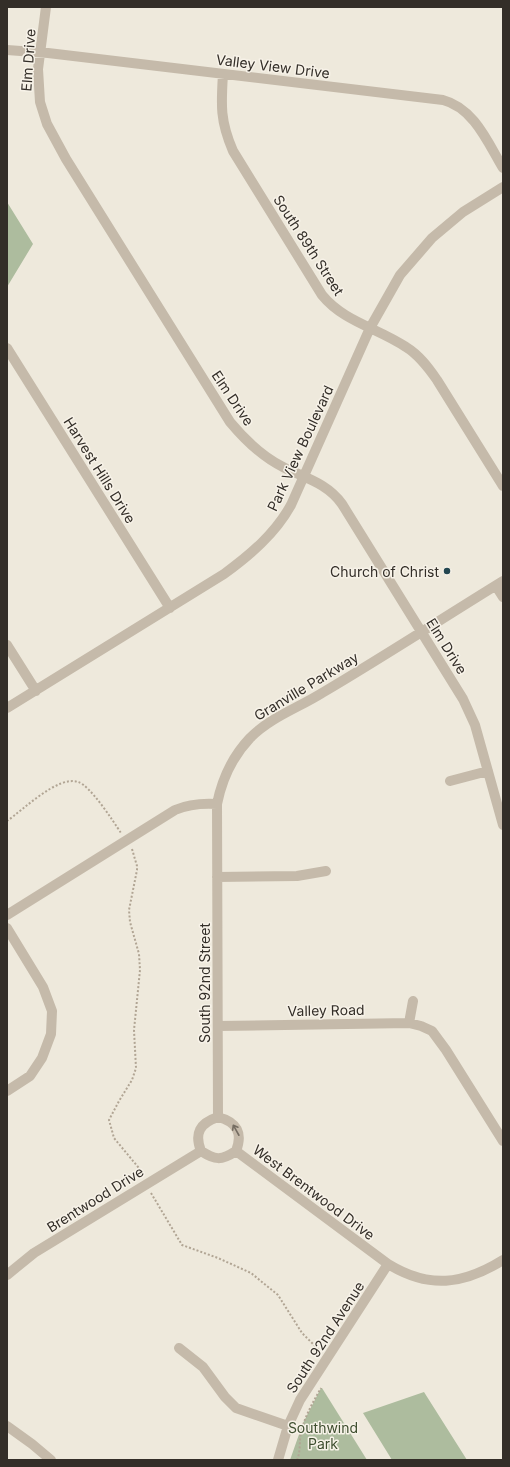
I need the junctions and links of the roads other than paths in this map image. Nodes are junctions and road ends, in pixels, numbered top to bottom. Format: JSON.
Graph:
{"nodes":[{"id":1,"x":46,"y":7,"type":"edge"},
{"id":2,"x":7,"y":50,"type":"edge"},
{"id":3,"x":40,"y":52,"type":"junction"},
{"id":4,"x":223,"y":74,"type":"junction"},
{"id":5,"x":503,"y":168,"type":"edge"},
{"id":6,"x":503,"y":186,"type":"edge"},
{"id":7,"x":370,"y":328,"type":"junction"},
{"id":8,"x":7,"y":348,"type":"edge"},
{"id":9,"x":304,"y":477,"type":"junction"},
{"id":10,"x":503,"y":486,"type":"edge"},
{"id":11,"x":500,"y":583,"type":"edge"},
{"id":12,"x":503,"y":597,"type":"edge"},
{"id":13,"x":170,"y":608,"type":"junction"},
{"id":14,"x":421,"y":632,"type":"junction"},
{"id":15,"x":7,"y":645,"type":"edge"},
{"id":16,"x":36,"y":691,"type":"junction"},
{"id":17,"x":7,"y":708,"type":"edge"},
{"id":18,"x":488,"y":771,"type":"junction"},
{"id":19,"x":450,"y":781,"type":"dead end"},
{"id":20,"x":217,"y":804,"type":"junction"},
{"id":21,"x":503,"y":825,"type":"edge"},
{"id":22,"x":326,"y":871,"type":"dead end"},
{"id":23,"x":217,"y":877,"type":"junction"},
{"id":24,"x":7,"y":915,"type":"edge"},
{"id":25,"x":7,"y":928,"type":"edge"},
{"id":26,"x":413,"y":1001,"type":"dead end"},
{"id":27,"x":410,"y":1023,"type":"junction"},
{"id":28,"x":218,"y":1026,"type":"junction"},
{"id":29,"x":7,"y":1091,"type":"edge"},
{"id":30,"x":218,"y":1117,"type":"junction"},
{"id":31,"x":503,"y":1141,"type":"edge"},
{"id":32,"x":201,"y":1151,"type":"junction"},
{"id":33,"x":236,"y":1151,"type":"junction"},
{"id":34,"x":503,"y":1260,"type":"edge"},
{"id":35,"x":388,"y":1264,"type":"junction"},
{"id":36,"x":7,"y":1275,"type":"edge"},
{"id":37,"x":179,"y":1348,"type":"dead end"},
{"id":38,"x":7,"y":1426,"type":"edge"},
{"id":39,"x":288,"y":1426,"type":"junction"},
{"id":40,"x":51,"y":1460,"type":"edge"},
{"id":41,"x":278,"y":1460,"type":"edge"}],
"edges":[{"from":1,"to":3,"type":"street","name":"Elm Drive"},
{"from":2,"to":3,"type":"street","name":"Valley View Drive"},
{"from":3,"to":4,"type":"street","name":"Valley View Drive"},
{"from":3,"to":9,"type":"street","name":"Elm Drive"},
{"from":4,"to":5,"type":"street","name":"Valley View Drive"},
{"from":4,"to":7,"type":"street","name":"South 89th Street"},
{"from":6,"to":7,"type":"street","name":"Park View Boulevard"},
{"from":7,"to":9,"type":"street","name":"Park View Boulevard"},
{"from":7,"to":10,"type":"street","name":"South 89th Street"},
{"from":8,"to":13,"type":"street","name":"Harvest Hills Drive"},
{"from":9,"to":13,"type":"street","name":"Park View Boulevard"},
{"from":9,"to":14,"type":"street","name":"Elm Drive"},
{"from":11,"to":12,"type":"street"},
{"from":11,"to":14,"type":"street","name":"Granville Parkway"},
{"from":13,"to":16,"type":"street","name":"Park View Boulevard"},
{"from":14,"to":18,"type":"street","name":"Elm Drive"},
{"from":14,"to":20,"type":"street","name":"Granville Parkway"},
{"from":15,"to":16,"type":"street"},
{"from":16,"to":17,"type":"street","name":"Park View Boulevard"},
{"from":18,"to":19,"type":"street"},
{"from":18,"to":21,"type":"street","name":"Elm Drive"},
{"from":20,"to":23,"type":"street","name":"South 92nd Street"},
{"from":20,"to":24,"type":"street"},
{"from":22,"to":23,"type":"street"},
{"from":23,"to":28,"type":"street","name":"South 92nd Street"},
{"from":25,"to":29,"type":"street"},
{"from":26,"to":27,"type":"street"},
{"from":27,"to":28,"type":"street","name":"Valley Road"},
{"from":27,"to":31,"type":"street","name":"Valley Road"},
{"from":28,"to":30,"type":"street","name":"South 92nd Street"},
{"from":30,"to":32,"type":"street"},
{"from":33,"to":30,"type":"street","one_way":true},
{"from":32,"to":33,"type":"street","name":"West Brentwood Drive"},
{"from":32,"to":36,"type":"street","name":"Brentwood Drive"},
{"from":33,"to":35,"type":"street","name":"West Brentwood Drive"},
{"from":34,"to":35,"type":"street"},
{"from":35,"to":39,"type":"street","name":"South 92nd Avenue"},
{"from":37,"to":39,"type":"street"},
{"from":38,"to":40,"type":"street"},
{"from":39,"to":41,"type":"street","name":"South 92nd Avenue"}]}
